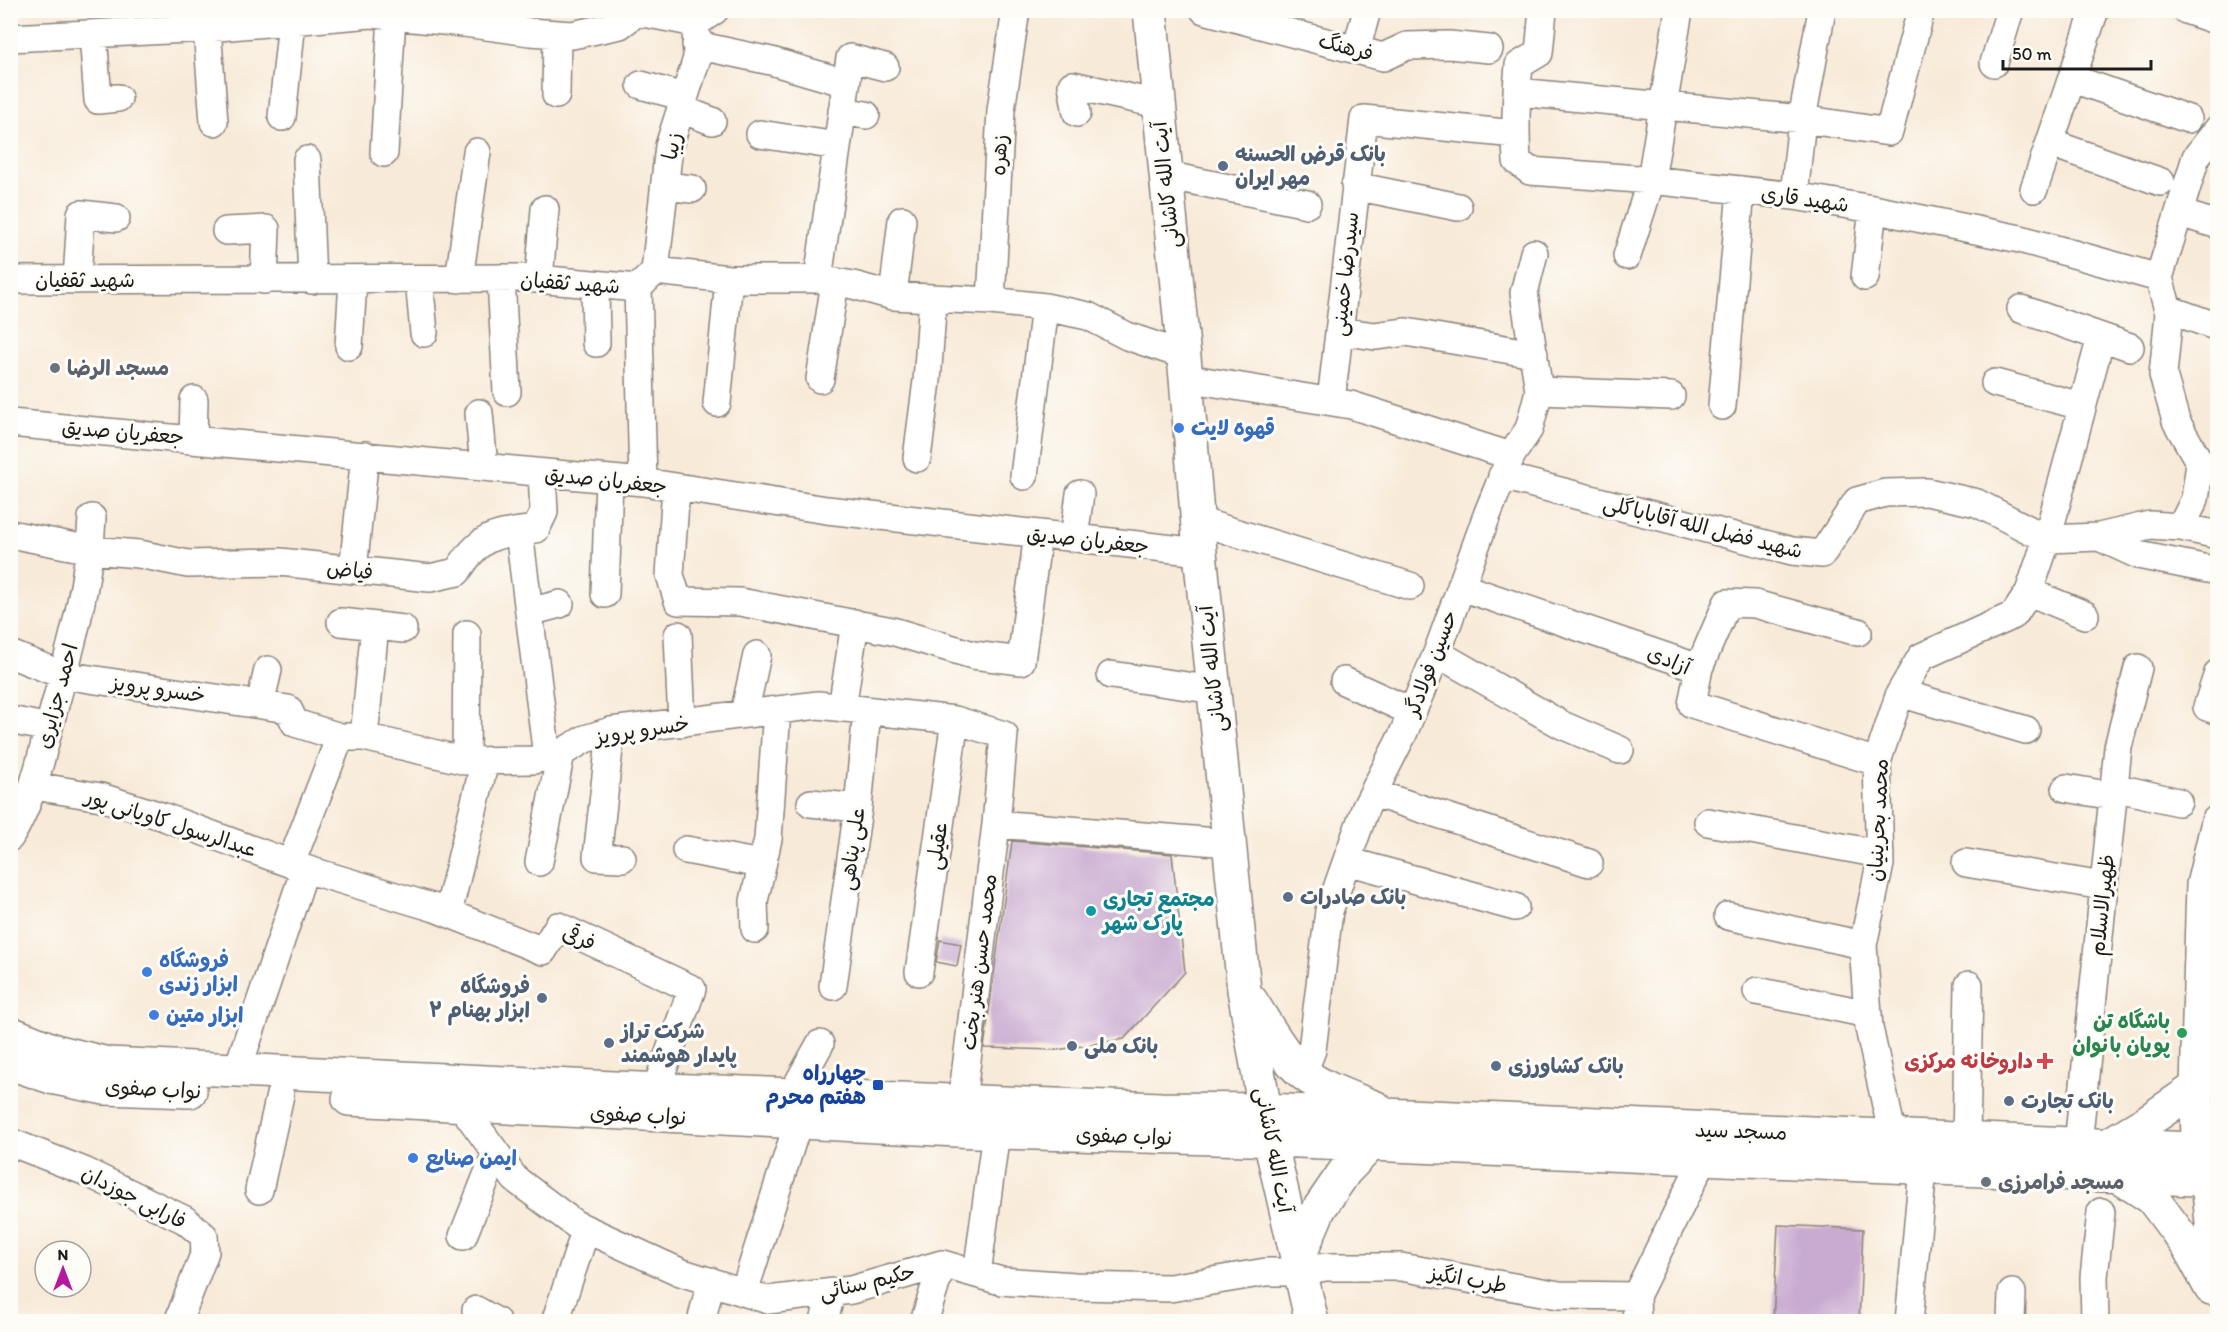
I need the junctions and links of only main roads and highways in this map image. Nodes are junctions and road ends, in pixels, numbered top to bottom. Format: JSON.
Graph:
{"nodes":[{"id":1,"x":1150,"y":10,"type":"edge"},
{"id":2,"x":2217,"y":822,"type":"edge"},
{"id":3,"x":1244,"y":990,"type":"junction"},
{"id":4,"x":10,"y":1034,"type":"edge"},
{"id":5,"x":10,"y":1063,"type":"edge"},
{"id":6,"x":2197,"y":1087,"type":"junction"},
{"id":7,"x":795,"y":1108,"type":"junction"},
{"id":8,"x":1395,"y":1116,"type":"junction"},
{"id":9,"x":1267,"y":1125,"type":"junction"},
{"id":10,"x":1371,"y":1144,"type":"junction"},
{"id":11,"x":2091,"y":1146,"type":"junction"},
{"id":12,"x":2210,"y":1165,"type":"edge"},
{"id":13,"x":2118,"y":1176,"type":"junction"},
{"id":14,"x":2175,"y":1178,"type":"junction"},
{"id":15,"x":1298,"y":1266,"type":"junction"},
{"id":16,"x":2217,"y":1288,"type":"edge"},
{"id":17,"x":1312,"y":1322,"type":"edge"}],
"edges":[{"from":1,"to":3,"type":"main road","name":"آیت الله کاشانی"},
{"from":2,"to":6,"type":"main road"},
{"from":3,"to":8,"type":"main road"},
{"from":3,"to":9,"type":"main road","name":"آیت الله کاشانی"},
{"from":4,"to":7,"type":"main road","name":"نواب صفوی"},
{"from":5,"to":7,"type":"main road","name":"نواب صفوی"},
{"from":6,"to":11,"type":"main road"},
{"from":6,"to":12,"type":"main road"},
{"from":7,"to":9,"type":"main road","name":"نواب صفوی"},
{"from":7,"to":9,"type":"main road","name":"نواب صفوی"},
{"from":8,"to":9,"type":"main road","name":"مسجد سید"},
{"from":8,"to":11,"type":"main road","name":"مسجد سید"},
{"from":9,"to":10,"type":"main road","name":"مسجد سید"},
{"from":9,"to":15,"type":"main road","name":"آیت الله کاشانی"},
{"from":10,"to":13,"type":"main road","name":"مسجد سید"},
{"from":10,"to":15,"type":"main road"},
{"from":11,"to":12,"type":"main road","name":"مسجد سید"},
{"from":12,"to":14,"type":"main road"},
{"from":12,"to":16,"type":"main road"},
{"from":13,"to":14,"type":"main road","name":"مسجد سید"},
{"from":13,"to":16,"type":"main road"},
{"from":14,"to":16,"type":"main road"},
{"from":15,"to":17,"type":"main road","name":"آیت الله کاشانی"}]}
